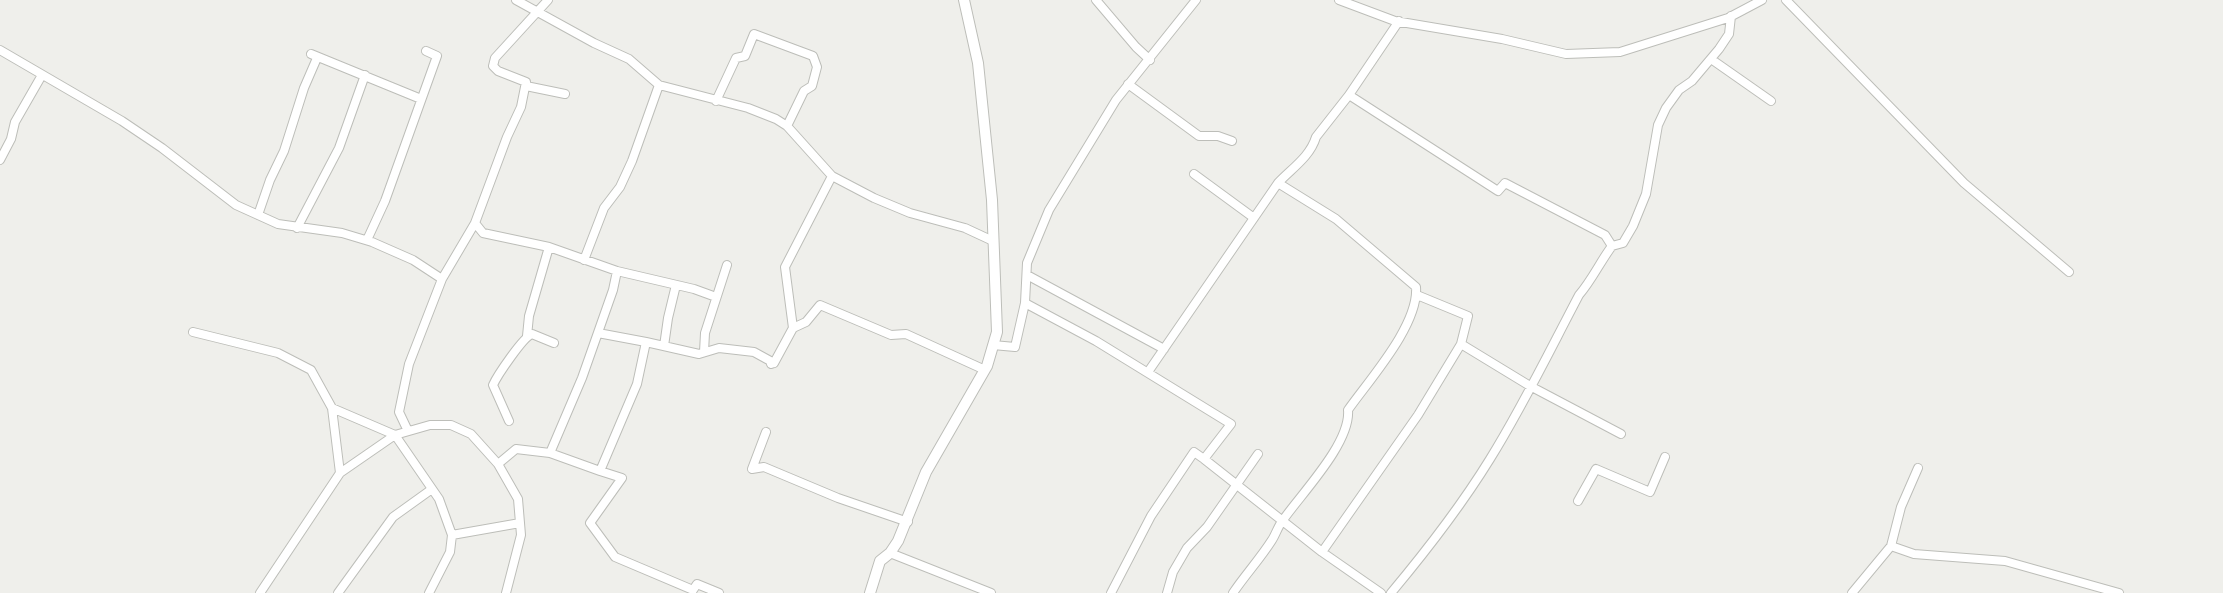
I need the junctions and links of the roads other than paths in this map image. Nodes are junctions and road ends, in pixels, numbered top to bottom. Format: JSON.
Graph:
{"nodes":[{"id":1,"x":516,"y":0,"type":"edge"},
{"id":2,"x":548,"y":0,"type":"edge"},
{"id":3,"x":964,"y":0,"type":"edge"},
{"id":4,"x":1096,"y":0,"type":"edge"},
{"id":5,"x":1196,"y":0,"type":"edge"},
{"id":6,"x":1339,"y":0,"type":"edge"},
{"id":7,"x":1762,"y":0,"type":"edge"},
{"id":8,"x":1786,"y":0,"type":"edge"},
{"id":9,"x":536,"y":12,"type":"junction"},
{"id":10,"x":1731,"y":16,"type":"junction"},
{"id":11,"x":1399,"y":21,"type":"junction"},
{"id":12,"x":0,"y":50,"type":"edge"},
{"id":13,"x":426,"y":51,"type":"dead end"},
{"id":14,"x":1711,"y":59,"type":"junction"},
{"id":15,"x":1150,"y":60,"type":"junction"},
{"id":16,"x":42,"y":75,"type":"junction"},
{"id":17,"x":365,"y":75,"type":"junction"},
{"id":18,"x":1128,"y":84,"type":"junction"},
{"id":19,"x":659,"y":85,"type":"junction"},
{"id":20,"x":526,"y":86,"type":"junction"},
{"id":21,"x":565,"y":94,"type":"dead end"},
{"id":22,"x":1349,"y":95,"type":"junction"},
{"id":23,"x":421,"y":99,"type":"junction"},
{"id":24,"x":1771,"y":100,"type":"dead end"},
{"id":25,"x":716,"y":101,"type":"junction"},
{"id":26,"x":787,"y":126,"type":"junction"},
{"id":27,"x":1232,"y":142,"type":"dead end"},
{"id":28,"x":0,"y":160,"type":"edge"},
{"id":29,"x":1194,"y":174,"type":"dead end"},
{"id":30,"x":832,"y":176,"type":"junction"},
{"id":31,"x":1278,"y":183,"type":"junction"},
{"id":32,"x":258,"y":215,"type":"junction"},
{"id":33,"x":1254,"y":218,"type":"junction"},
{"id":34,"x":475,"y":224,"type":"junction"},
{"id":35,"x":297,"y":228,"type":"junction"},
{"id":36,"x":367,"y":240,"type":"junction"},
{"id":37,"x":993,"y":241,"type":"junction"},
{"id":38,"x":549,"y":246,"type":"junction"},
{"id":39,"x":1612,"y":246,"type":"junction"},
{"id":40,"x":584,"y":260,"type":"junction"},
{"id":41,"x":727,"y":264,"type":"dead end"},
{"id":42,"x":617,"y":271,"type":"junction"},
{"id":43,"x":2069,"y":272,"type":"dead end"},
{"id":44,"x":1027,"y":275,"type":"junction"},
{"id":45,"x":442,"y":279,"type":"junction"},
{"id":46,"x":676,"y":285,"type":"junction"},
{"id":47,"x":1417,"y":295,"type":"junction"},
{"id":48,"x":716,"y":297,"type":"junction"},
{"id":49,"x":1025,"y":303,"type":"junction"},
{"id":50,"x":793,"y":328,"type":"junction"},
{"id":51,"x":194,"y":332,"type":"dead end"},
{"id":52,"x":598,"y":333,"type":"junction"},
{"id":53,"x":527,"y":336,"type":"junction"},
{"id":54,"x":554,"y":342,"type":"dead end"},
{"id":55,"x":646,"y":342,"type":"junction"},
{"id":56,"x":1461,"y":344,"type":"junction"},
{"id":57,"x":993,"y":345,"type":"junction"},
{"id":58,"x":664,"y":346,"type":"junction"},
{"id":59,"x":1164,"y":350,"type":"junction"},
{"id":60,"x":704,"y":352,"type":"junction"},
{"id":61,"x":984,"y":370,"type":"junction"},
{"id":62,"x":1148,"y":372,"type":"junction"},
{"id":63,"x":1530,"y":386,"type":"junction"},
{"id":64,"x":332,"y":408,"type":"junction"},
{"id":65,"x":508,"y":421,"type":"dead end"},
{"id":66,"x":408,"y":431,"type":"junction"},
{"id":67,"x":766,"y":432,"type":"dead end"},
{"id":68,"x":1621,"y":434,"type":"dead end"},
{"id":69,"x":395,"y":435,"type":"junction"},
{"id":70,"x":550,"y":453,"type":"junction"},
{"id":71,"x":1258,"y":454,"type":"dead end"},
{"id":72,"x":1664,"y":457,"type":"dead end"},
{"id":73,"x":1204,"y":459,"type":"junction"},
{"id":74,"x":498,"y":464,"type":"junction"},
{"id":75,"x":1918,"y":468,"type":"dead end"},
{"id":76,"x":600,"y":471,"type":"junction"},
{"id":77,"x":340,"y":473,"type":"junction"},
{"id":78,"x":1236,"y":484,"type":"junction"},
{"id":79,"x":432,"y":489,"type":"junction"},
{"id":80,"x":1578,"y":501,"type":"dead end"},
{"id":81,"x":1282,"y":521,"type":"junction"},
{"id":82,"x":908,"y":522,"type":"junction"},
{"id":83,"x":520,"y":523,"type":"junction"},
{"id":84,"x":452,"y":535,"type":"junction"},
{"id":85,"x":1891,"y":546,"type":"junction"},
{"id":86,"x":1322,"y":552,"type":"junction"},
{"id":87,"x":890,"y":553,"type":"junction"},
{"id":88,"x":260,"y":593,"type":"edge"},
{"id":89,"x":338,"y":593,"type":"edge"},
{"id":90,"x":430,"y":593,"type":"edge"},
{"id":91,"x":506,"y":593,"type":"edge"},
{"id":92,"x":719,"y":593,"type":"edge"},
{"id":93,"x":870,"y":593,"type":"edge"},
{"id":94,"x":991,"y":593,"type":"edge"},
{"id":95,"x":1111,"y":593,"type":"edge"},
{"id":96,"x":1167,"y":593,"type":"edge"},
{"id":97,"x":1233,"y":593,"type":"edge"},
{"id":98,"x":1381,"y":593,"type":"edge"},
{"id":99,"x":1391,"y":593,"type":"edge"},
{"id":100,"x":1852,"y":593,"type":"edge"},
{"id":101,"x":2119,"y":593,"type":"edge"}],
"edges":[{"from":1,"to":9,"type":"street"},
{"from":2,"to":9,"type":"street"},
{"from":3,"to":37,"type":"street"},
{"from":4,"to":15,"type":"street"},
{"from":5,"to":15,"type":"street"},
{"from":6,"to":11,"type":"street"},
{"from":7,"to":10,"type":"street"},
{"from":8,"to":43,"type":"street"},
{"from":9,"to":19,"type":"street"},
{"from":9,"to":20,"type":"street"},
{"from":10,"to":11,"type":"street"},
{"from":10,"to":14,"type":"street"},
{"from":11,"to":22,"type":"street"},
{"from":12,"to":16,"type":"street"},
{"from":13,"to":23,"type":"street"},
{"from":14,"to":24,"type":"street"},
{"from":14,"to":39,"type":"street"},
{"from":15,"to":18,"type":"street"},
{"from":16,"to":28,"type":"street"},
{"from":16,"to":32,"type":"street"},
{"from":17,"to":23,"type":"street"},
{"from":17,"to":32,"type":"street"},
{"from":17,"to":35,"type":"street"},
{"from":18,"to":27,"type":"street"},
{"from":18,"to":44,"type":"street"},
{"from":19,"to":25,"type":"street"},
{"from":19,"to":40,"type":"street"},
{"from":20,"to":21,"type":"street"},
{"from":20,"to":34,"type":"street"},
{"from":22,"to":31,"type":"street"},
{"from":22,"to":39,"type":"street"},
{"from":23,"to":36,"type":"street"},
{"from":25,"to":26,"type":"street"},
{"from":25,"to":26,"type":"street"},
{"from":26,"to":30,"type":"street"},
{"from":29,"to":33,"type":"street"},
{"from":30,"to":37,"type":"street"},
{"from":30,"to":50,"type":"street"},
{"from":31,"to":33,"type":"street"},
{"from":31,"to":47,"type":"street"},
{"from":32,"to":35,"type":"street"},
{"from":33,"to":59,"type":"street"},
{"from":34,"to":38,"type":"street"},
{"from":34,"to":45,"type":"street"},
{"from":35,"to":36,"type":"street"},
{"from":36,"to":45,"type":"street"},
{"from":37,"to":57,"type":"street"},
{"from":38,"to":40,"type":"street"},
{"from":38,"to":53,"type":"street"},
{"from":39,"to":63,"type":"street"},
{"from":40,"to":42,"type":"street"},
{"from":41,"to":48,"type":"street"},
{"from":42,"to":46,"type":"street"},
{"from":42,"to":52,"type":"street"},
{"from":44,"to":49,"type":"street"},
{"from":44,"to":59,"type":"street"},
{"from":45,"to":66,"type":"street"},
{"from":46,"to":48,"type":"street"},
{"from":46,"to":58,"type":"street"},
{"from":47,"to":56,"type":"street"},
{"from":47,"to":81,"type":"street"},
{"from":48,"to":60,"type":"street"},
{"from":49,"to":57,"type":"street"},
{"from":49,"to":62,"type":"street"},
{"from":50,"to":60,"type":"street"},
{"from":50,"to":61,"type":"street"},
{"from":51,"to":64,"type":"street"},
{"from":52,"to":55,"type":"street"},
{"from":52,"to":70,"type":"street"},
{"from":53,"to":54,"type":"street"},
{"from":53,"to":65,"type":"street"},
{"from":55,"to":58,"type":"street"},
{"from":55,"to":76,"type":"street"},
{"from":56,"to":63,"type":"street"},
{"from":56,"to":86,"type":"street"},
{"from":57,"to":61,"type":"street"},
{"from":58,"to":60,"type":"street"},
{"from":59,"to":62,"type":"street"},
{"from":61,"to":82,"type":"street"},
{"from":62,"to":73,"type":"street"},
{"from":63,"to":68,"type":"street"},
{"from":63,"to":99,"type":"street"},
{"from":64,"to":69,"type":"street"},
{"from":64,"to":77,"type":"street"},
{"from":66,"to":69,"type":"street"},
{"from":66,"to":74,"type":"street"},
{"from":67,"to":82,"type":"street"},
{"from":69,"to":77,"type":"street"},
{"from":69,"to":79,"type":"street"},
{"from":70,"to":74,"type":"street"},
{"from":70,"to":76,"type":"street"},
{"from":71,"to":78,"type":"street"},
{"from":72,"to":80,"type":"street"},
{"from":73,"to":78,"type":"street"},
{"from":73,"to":95,"type":"street"},
{"from":74,"to":83,"type":"street"},
{"from":75,"to":85,"type":"street"},
{"from":76,"to":92,"type":"street"},
{"from":77,"to":88,"type":"street"},
{"from":78,"to":81,"type":"street"},
{"from":78,"to":96,"type":"street"},
{"from":79,"to":84,"type":"street"},
{"from":79,"to":89,"type":"street"},
{"from":81,"to":86,"type":"street"},
{"from":81,"to":97,"type":"street"},
{"from":82,"to":87,"type":"street"},
{"from":83,"to":84,"type":"street"},
{"from":83,"to":91,"type":"street"},
{"from":84,"to":90,"type":"street"},
{"from":85,"to":100,"type":"street"},
{"from":85,"to":101,"type":"street"},
{"from":86,"to":98,"type":"street"},
{"from":87,"to":93,"type":"street"},
{"from":87,"to":94,"type":"street"}]}
